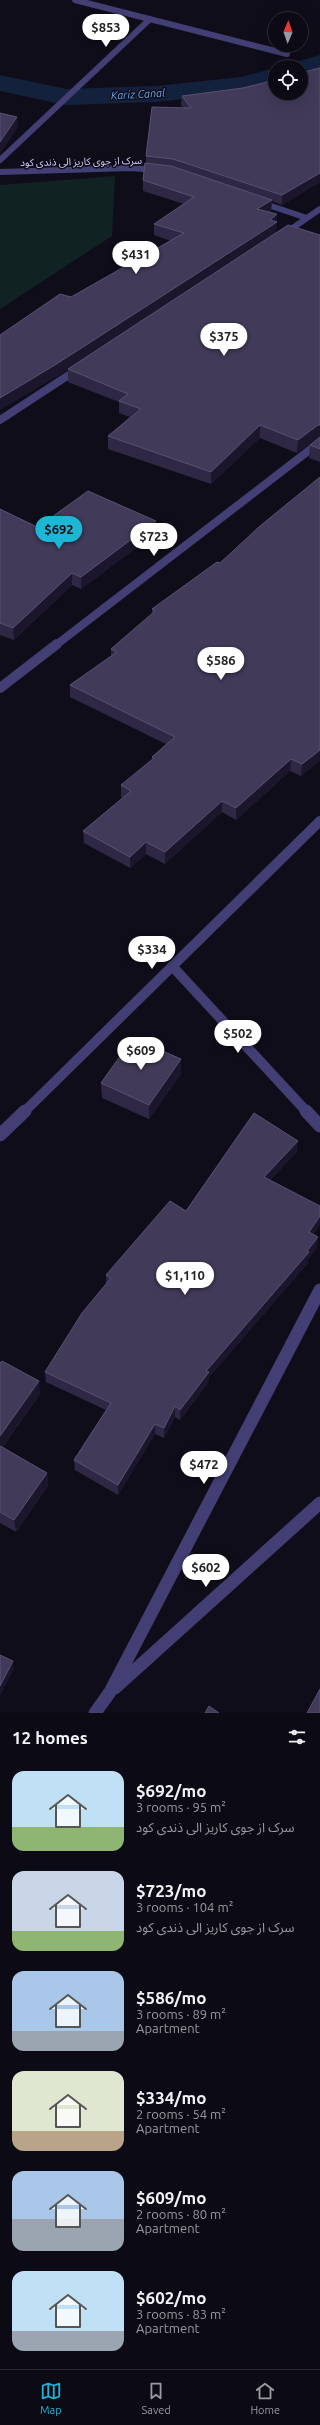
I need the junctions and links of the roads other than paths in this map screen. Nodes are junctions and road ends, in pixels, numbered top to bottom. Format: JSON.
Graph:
{"nodes":[{"id":1,"x":76,"y":0,"type":"edge"},
{"id":2,"x":150,"y":19,"type":"junction"},
{"id":3,"x":287,"y":54,"type":"dead end"},
{"id":4,"x":0,"y":160,"type":"edge"},
{"id":5,"x":165,"y":171,"type":"edge"},
{"id":6,"x":0,"y":172,"type":"edge"},
{"id":7,"x":251,"y":199,"type":"edge"},
{"id":8,"x":320,"y":209,"type":"edge"},
{"id":9,"x":307,"y":218,"type":"junction"},
{"id":10,"x":274,"y":240,"type":"edge"},
{"id":11,"x":87,"y":363,"type":"edge"},
{"id":12,"x":0,"y":420,"type":"edge"},
{"id":13,"x":320,"y":442,"type":"edge"},
{"id":14,"x":0,"y":688,"type":"edge"},
{"id":15,"x":320,"y":821,"type":"edge"},
{"id":16,"x":172,"y":966,"type":"junction"},
{"id":17,"x":320,"y":1126,"type":"edge"},
{"id":18,"x":0,"y":1135,"type":"edge"},
{"id":19,"x":320,"y":1290,"type":"edge"},
{"id":20,"x":320,"y":1503,"type":"edge"},
{"id":21,"x":110,"y":1692,"type":"junction"},
{"id":22,"x":95,"y":1713,"type":"edge"}],
"edges":[{"from":1,"to":2,"type":"street"},
{"from":2,"to":3,"type":"street"},
{"from":2,"to":4,"type":"street"},
{"from":5,"to":6,"type":"street","name":"سرک از جوی کاریز الی ذندی کود"},
{"from":7,"to":9,"type":"street"},
{"from":8,"to":9,"type":"street"},
{"from":9,"to":10,"type":"street"},
{"from":11,"to":12,"type":"street"},
{"from":13,"to":14,"type":"street"},
{"from":15,"to":16,"type":"street"},
{"from":16,"to":17,"type":"street"},
{"from":16,"to":18,"type":"street"},
{"from":19,"to":21,"type":"street"},
{"from":20,"to":21,"type":"street"},
{"from":21,"to":22,"type":"street"}]}
